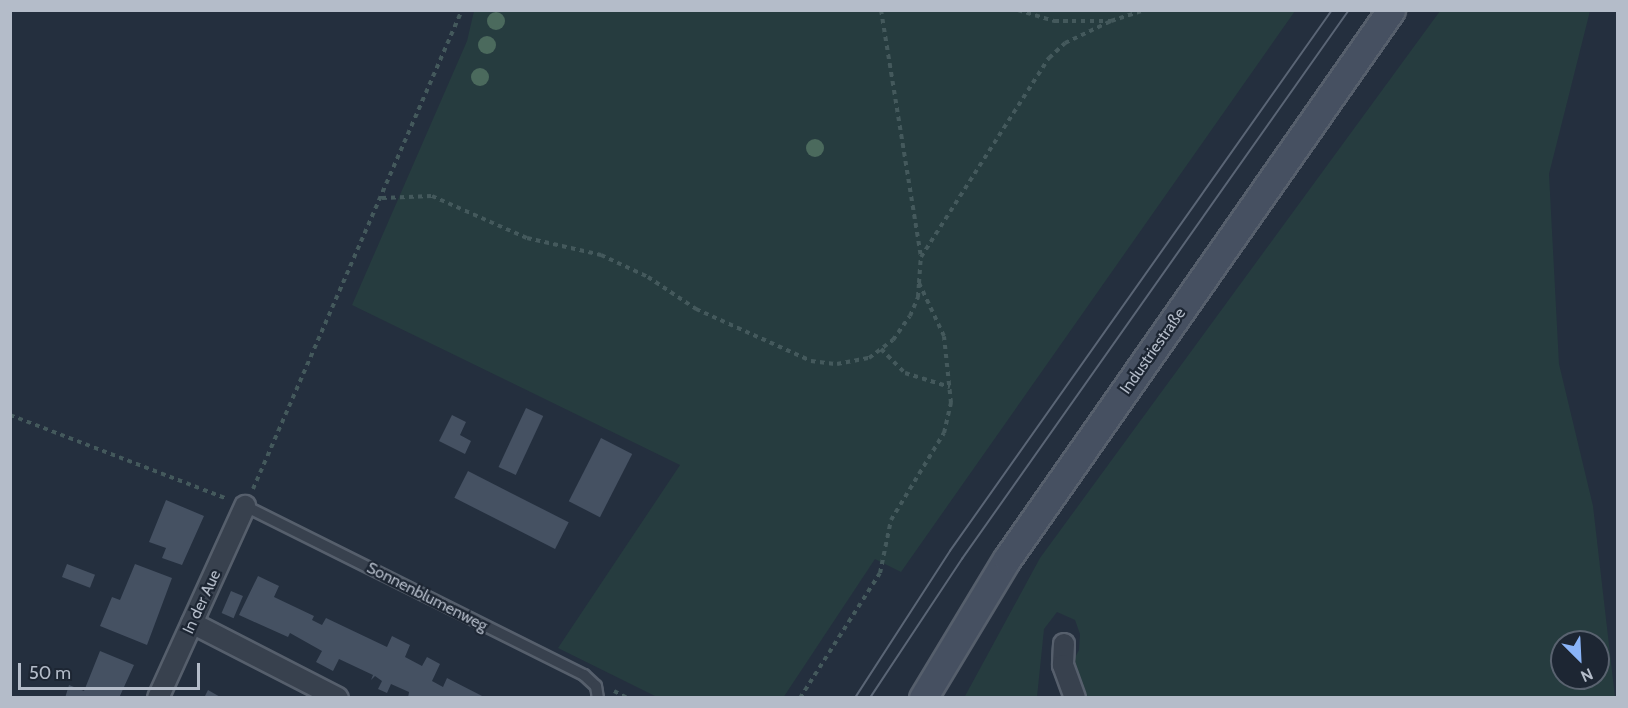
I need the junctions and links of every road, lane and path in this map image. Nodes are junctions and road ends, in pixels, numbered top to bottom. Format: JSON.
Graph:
{"nodes":[{"id":1,"x":462,"y":10,"type":"edge"},
{"id":2,"x":880,"y":10,"type":"edge"},
{"id":3,"x":1018,"y":10,"type":"edge"},
{"id":4,"x":1144,"y":10,"type":"edge"},
{"id":5,"x":1391,"y":10,"type":"edge"},
{"id":6,"x":1111,"y":21,"type":"junction"},
{"id":7,"x":382,"y":198,"type":"junction"},
{"id":8,"x":921,"y":259,"type":"junction"},
{"id":9,"x":919,"y":283,"type":"junction"},
{"id":10,"x":881,"y":349,"type":"junction"},
{"id":11,"x":950,"y":387,"type":"junction"},
{"id":12,"x":10,"y":415,"type":"edge"},
{"id":13,"x":245,"y":506,"type":"junction"},
{"id":14,"x":192,"y":623,"type":"junction"},
{"id":15,"x":1064,"y":644,"type":"dead end"},
{"id":16,"x":158,"y":698,"type":"edge"},
{"id":17,"x":338,"y":698,"type":"edge"},
{"id":18,"x":598,"y":698,"type":"edge"},
{"id":19,"x":800,"y":698,"type":"edge"},
{"id":20,"x":923,"y":698,"type":"edge"},
{"id":21,"x":1075,"y":698,"type":"edge"}],
"edges":[{"from":1,"to":7,"type":"path"},
{"from":2,"to":8,"type":"path"},
{"from":3,"to":6,"type":"path"},
{"from":4,"to":6,"type":"path"},
{"from":5,"to":20,"type":"main road","name":"Industriestraße"},
{"from":6,"to":8,"type":"path"},
{"from":7,"to":10,"type":"path"},
{"from":7,"to":13,"type":"path"},
{"from":8,"to":9,"type":"path"},
{"from":9,"to":10,"type":"path"},
{"from":9,"to":11,"type":"path"},
{"from":10,"to":11,"type":"path"},
{"from":11,"to":19,"type":"path"},
{"from":12,"to":13,"type":"path"},
{"from":13,"to":14,"type":"street","name":"In der Aue"},
{"from":13,"to":18,"type":"lane","name":"Sonnenblumenweg"},
{"from":14,"to":16,"type":"street","name":"In der Aue"},
{"from":14,"to":17,"type":"street"},
{"from":15,"to":21,"type":"street"}]}
